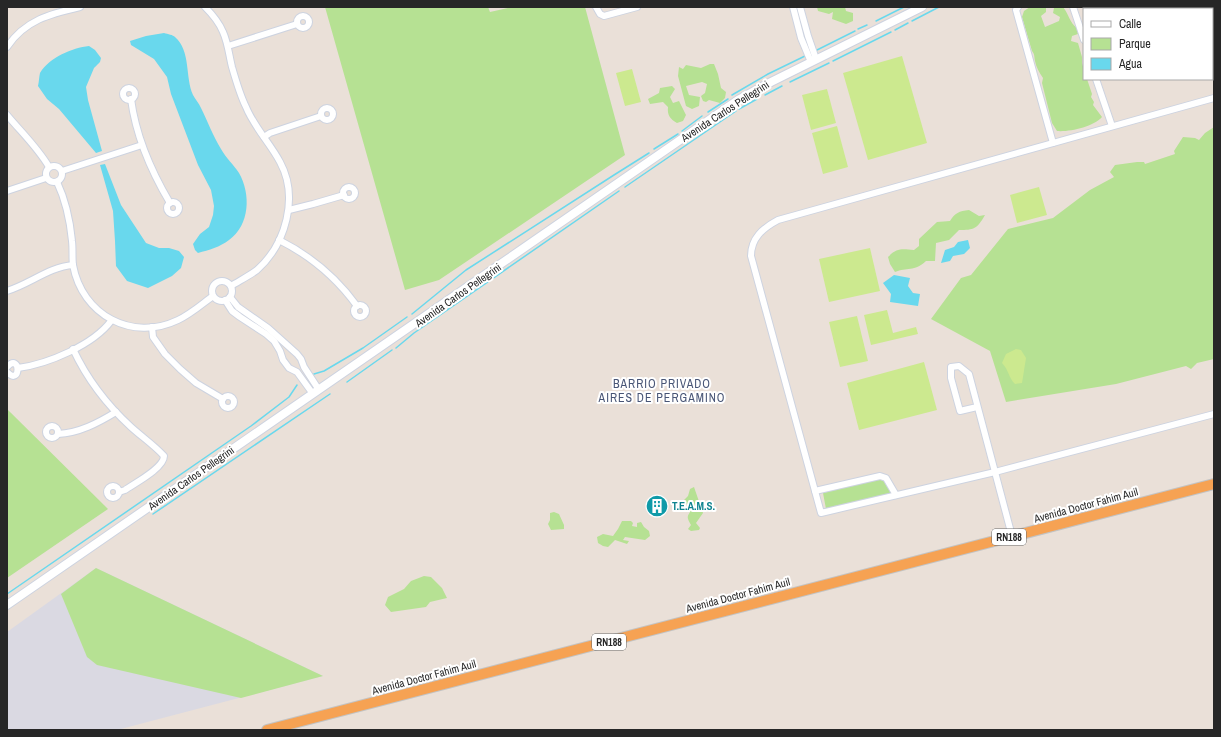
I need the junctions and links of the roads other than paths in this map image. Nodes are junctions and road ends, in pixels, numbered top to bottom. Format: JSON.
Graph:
{"nodes":[{"id":1,"x":80,"y":7,"type":"edge"},
{"id":2,"x":205,"y":7,"type":"edge"},
{"id":3,"x":596,"y":7,"type":"edge"},
{"id":4,"x":637,"y":7,"type":"edge"},
{"id":5,"x":793,"y":7,"type":"edge"},
{"id":6,"x":800,"y":7,"type":"edge"},
{"id":7,"x":922,"y":7,"type":"edge"},
{"id":8,"x":1018,"y":7,"type":"edge"},
{"id":9,"x":1073,"y":7,"type":"edge"},
{"id":10,"x":297,"y":24,"type":"dead end"},
{"id":11,"x":1083,"y":37,"type":"edge"},
{"id":12,"x":228,"y":46,"type":"junction"},
{"id":13,"x":7,"y":47,"type":"edge"},
{"id":14,"x":814,"y":60,"type":"junction"},
{"id":15,"x":1096,"y":80,"type":"edge"},
{"id":16,"x":1214,"y":98,"type":"edge"},
{"id":17,"x":131,"y":99,"type":"dead end"},
{"id":18,"x":7,"y":115,"type":"edge"},
{"id":19,"x":321,"y":116,"type":"dead end"},
{"id":20,"x":1112,"y":126,"type":"junction"},
{"id":21,"x":264,"y":137,"type":"junction"},
{"id":22,"x":1053,"y":143,"type":"junction"},
{"id":23,"x":142,"y":145,"type":"junction"},
{"id":24,"x":49,"y":167,"type":"junction"},
{"id":25,"x":62,"y":171,"type":"junction"},
{"id":26,"x":46,"y":178,"type":"junction"},
{"id":27,"x":57,"y":182,"type":"junction"},
{"id":28,"x":7,"y":191,"type":"edge"},
{"id":29,"x":344,"y":195,"type":"dead end"},
{"id":30,"x":170,"y":203,"type":"dead end"},
{"id":31,"x":288,"y":210,"type":"junction"},
{"id":32,"x":279,"y":240,"type":"junction"},
{"id":33,"x":73,"y":265,"type":"junction"},
{"id":34,"x":231,"y":286,"type":"junction"},
{"id":35,"x":7,"y":291,"type":"edge"},
{"id":36,"x":213,"y":296,"type":"junction"},
{"id":37,"x":227,"y":299,"type":"junction"},
{"id":38,"x":357,"y":306,"type":"dead end"},
{"id":39,"x":111,"y":321,"type":"junction"},
{"id":40,"x":152,"y":327,"type":"junction"},
{"id":41,"x":288,"y":345,"type":"junction"},
{"id":42,"x":73,"y":349,"type":"junction"},
{"id":43,"x":280,"y":351,"type":"junction"},
{"id":44,"x":7,"y":367,"type":"edge"},
{"id":45,"x":304,"y":367,"type":"junction"},
{"id":46,"x":18,"y":368,"type":"junction"},
{"id":47,"x":7,"y":372,"type":"edge"},
{"id":48,"x":297,"y":372,"type":"junction"},
{"id":49,"x":316,"y":392,"type":"junction"},
{"id":50,"x":223,"y":399,"type":"dead end"},
{"id":51,"x":977,"y":407,"type":"junction"},
{"id":52,"x":116,"y":412,"type":"junction"},
{"id":53,"x":1214,"y":414,"type":"edge"},
{"id":54,"x":58,"y":434,"type":"dead end"},
{"id":55,"x":995,"y":472,"type":"junction"},
{"id":56,"x":1214,"y":484,"type":"edge"},
{"id":57,"x":815,"y":491,"type":"junction"},
{"id":58,"x":119,"y":492,"type":"dead end"},
{"id":59,"x":896,"y":495,"type":"junction"},
{"id":60,"x":1012,"y":536,"type":"junction"},
{"id":61,"x":7,"y":605,"type":"edge"},
{"id":62,"x":267,"y":730,"type":"edge"}],
"edges":[{"from":1,"to":13,"type":"street"},
{"from":2,"to":12,"type":"street"},
{"from":3,"to":4,"type":"street"},
{"from":5,"to":14,"type":"street"},
{"from":6,"to":14,"type":"street"},
{"from":7,"to":14,"type":"main road","name":"Avenida Carlos Pellegrini"},
{"from":8,"to":22,"type":"street"},
{"from":9,"to":11,"type":"street"},
{"from":10,"to":12,"type":"street"},
{"from":12,"to":21,"type":"street"},
{"from":14,"to":49,"type":"main road","name":"Avenida Carlos Pellegrini"},
{"from":15,"to":20,"type":"street"},
{"from":16,"to":20,"type":"street"},
{"from":17,"to":23,"type":"street"},
{"from":18,"to":24,"type":"street"},
{"from":19,"to":21,"type":"street"},
{"from":20,"to":22,"type":"street"},
{"from":21,"to":31,"type":"street"},
{"from":22,"to":57,"type":"street"},
{"from":23,"to":25,"type":"street"},
{"from":23,"to":30,"type":"street"},
{"from":24,"to":25,"type":"street"},
{"from":24,"to":26,"type":"street"},
{"from":25,"to":27,"type":"street"},
{"from":26,"to":27,"type":"street"},
{"from":26,"to":28,"type":"street"},
{"from":27,"to":33,"type":"street"},
{"from":29,"to":31,"type":"street"},
{"from":31,"to":32,"type":"street"},
{"from":32,"to":34,"type":"street"},
{"from":32,"to":38,"type":"street"},
{"from":33,"to":35,"type":"street"},
{"from":33,"to":39,"type":"street"},
{"from":34,"to":36,"type":"street"},
{"from":34,"to":37,"type":"street"},
{"from":36,"to":37,"type":"street"},
{"from":36,"to":40,"type":"street"},
{"from":37,"to":41,"type":"street"},
{"from":37,"to":43,"type":"street"},
{"from":39,"to":40,"type":"street"},
{"from":39,"to":42,"type":"street"},
{"from":40,"to":50,"type":"street"},
{"from":41,"to":43,"type":"street"},
{"from":41,"to":45,"type":"street"},
{"from":42,"to":46,"type":"street"},
{"from":42,"to":52,"type":"street"},
{"from":43,"to":48,"type":"street"},
{"from":44,"to":46,"type":"street"},
{"from":45,"to":48,"type":"street"},
{"from":45,"to":49,"type":"street"},
{"from":46,"to":47,"type":"street"},
{"from":48,"to":49,"type":"street"},
{"from":49,"to":61,"type":"main road","name":"Avenida Carlos Pellegrini"},
{"from":51,"to":51,"type":"street"},
{"from":51,"to":55,"type":"street"},
{"from":52,"to":54,"type":"street"},
{"from":52,"to":58,"type":"street"},
{"from":53,"to":55,"type":"street"},
{"from":55,"to":59,"type":"street"},
{"from":55,"to":60,"type":"street"},
{"from":56,"to":60,"type":"highway","name":"Avenida Doctor Fahim Auil","number":"RN188"},
{"from":57,"to":59,"type":"street"},
{"from":57,"to":59,"type":"street"},
{"from":60,"to":62,"type":"highway","name":"Avenida Doctor Fahim Auil","number":"RN188"}]}
